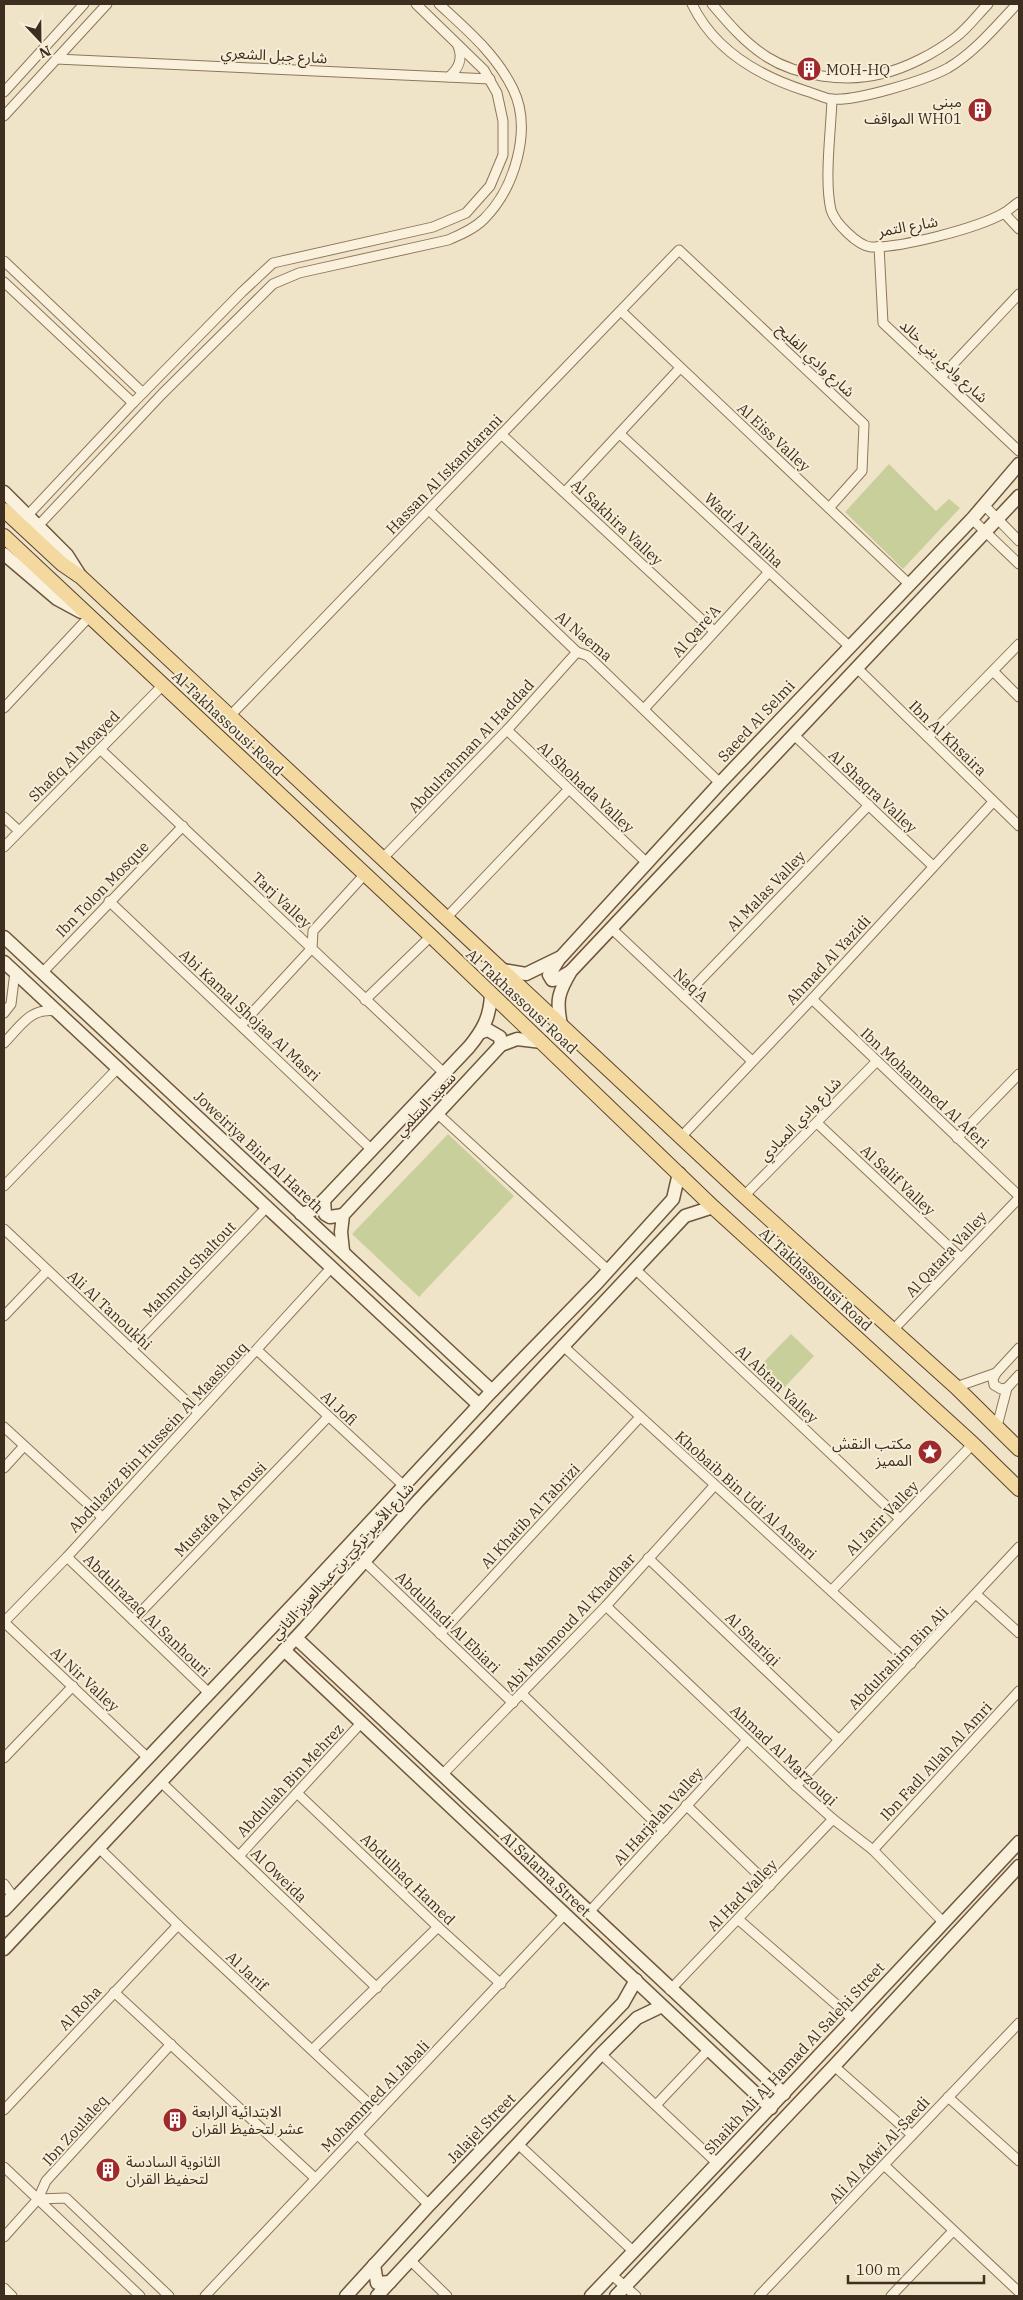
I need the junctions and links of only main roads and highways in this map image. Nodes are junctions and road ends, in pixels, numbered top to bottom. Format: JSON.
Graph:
{"nodes":[{"id":1,"x":4,"y":510,"type":"edge"},
{"id":2,"x":4,"y":536,"type":"edge"},
{"id":3,"x":1019,"y":1449,"type":"edge"},
{"id":4,"x":1019,"y":1489,"type":"edge"}],
"edges":[{"from":1,"to":3,"type":"main road","name":"Al Takhassousi Road"},
{"from":2,"to":4,"type":"main road","name":"Al Takhassousi Road"}]}
